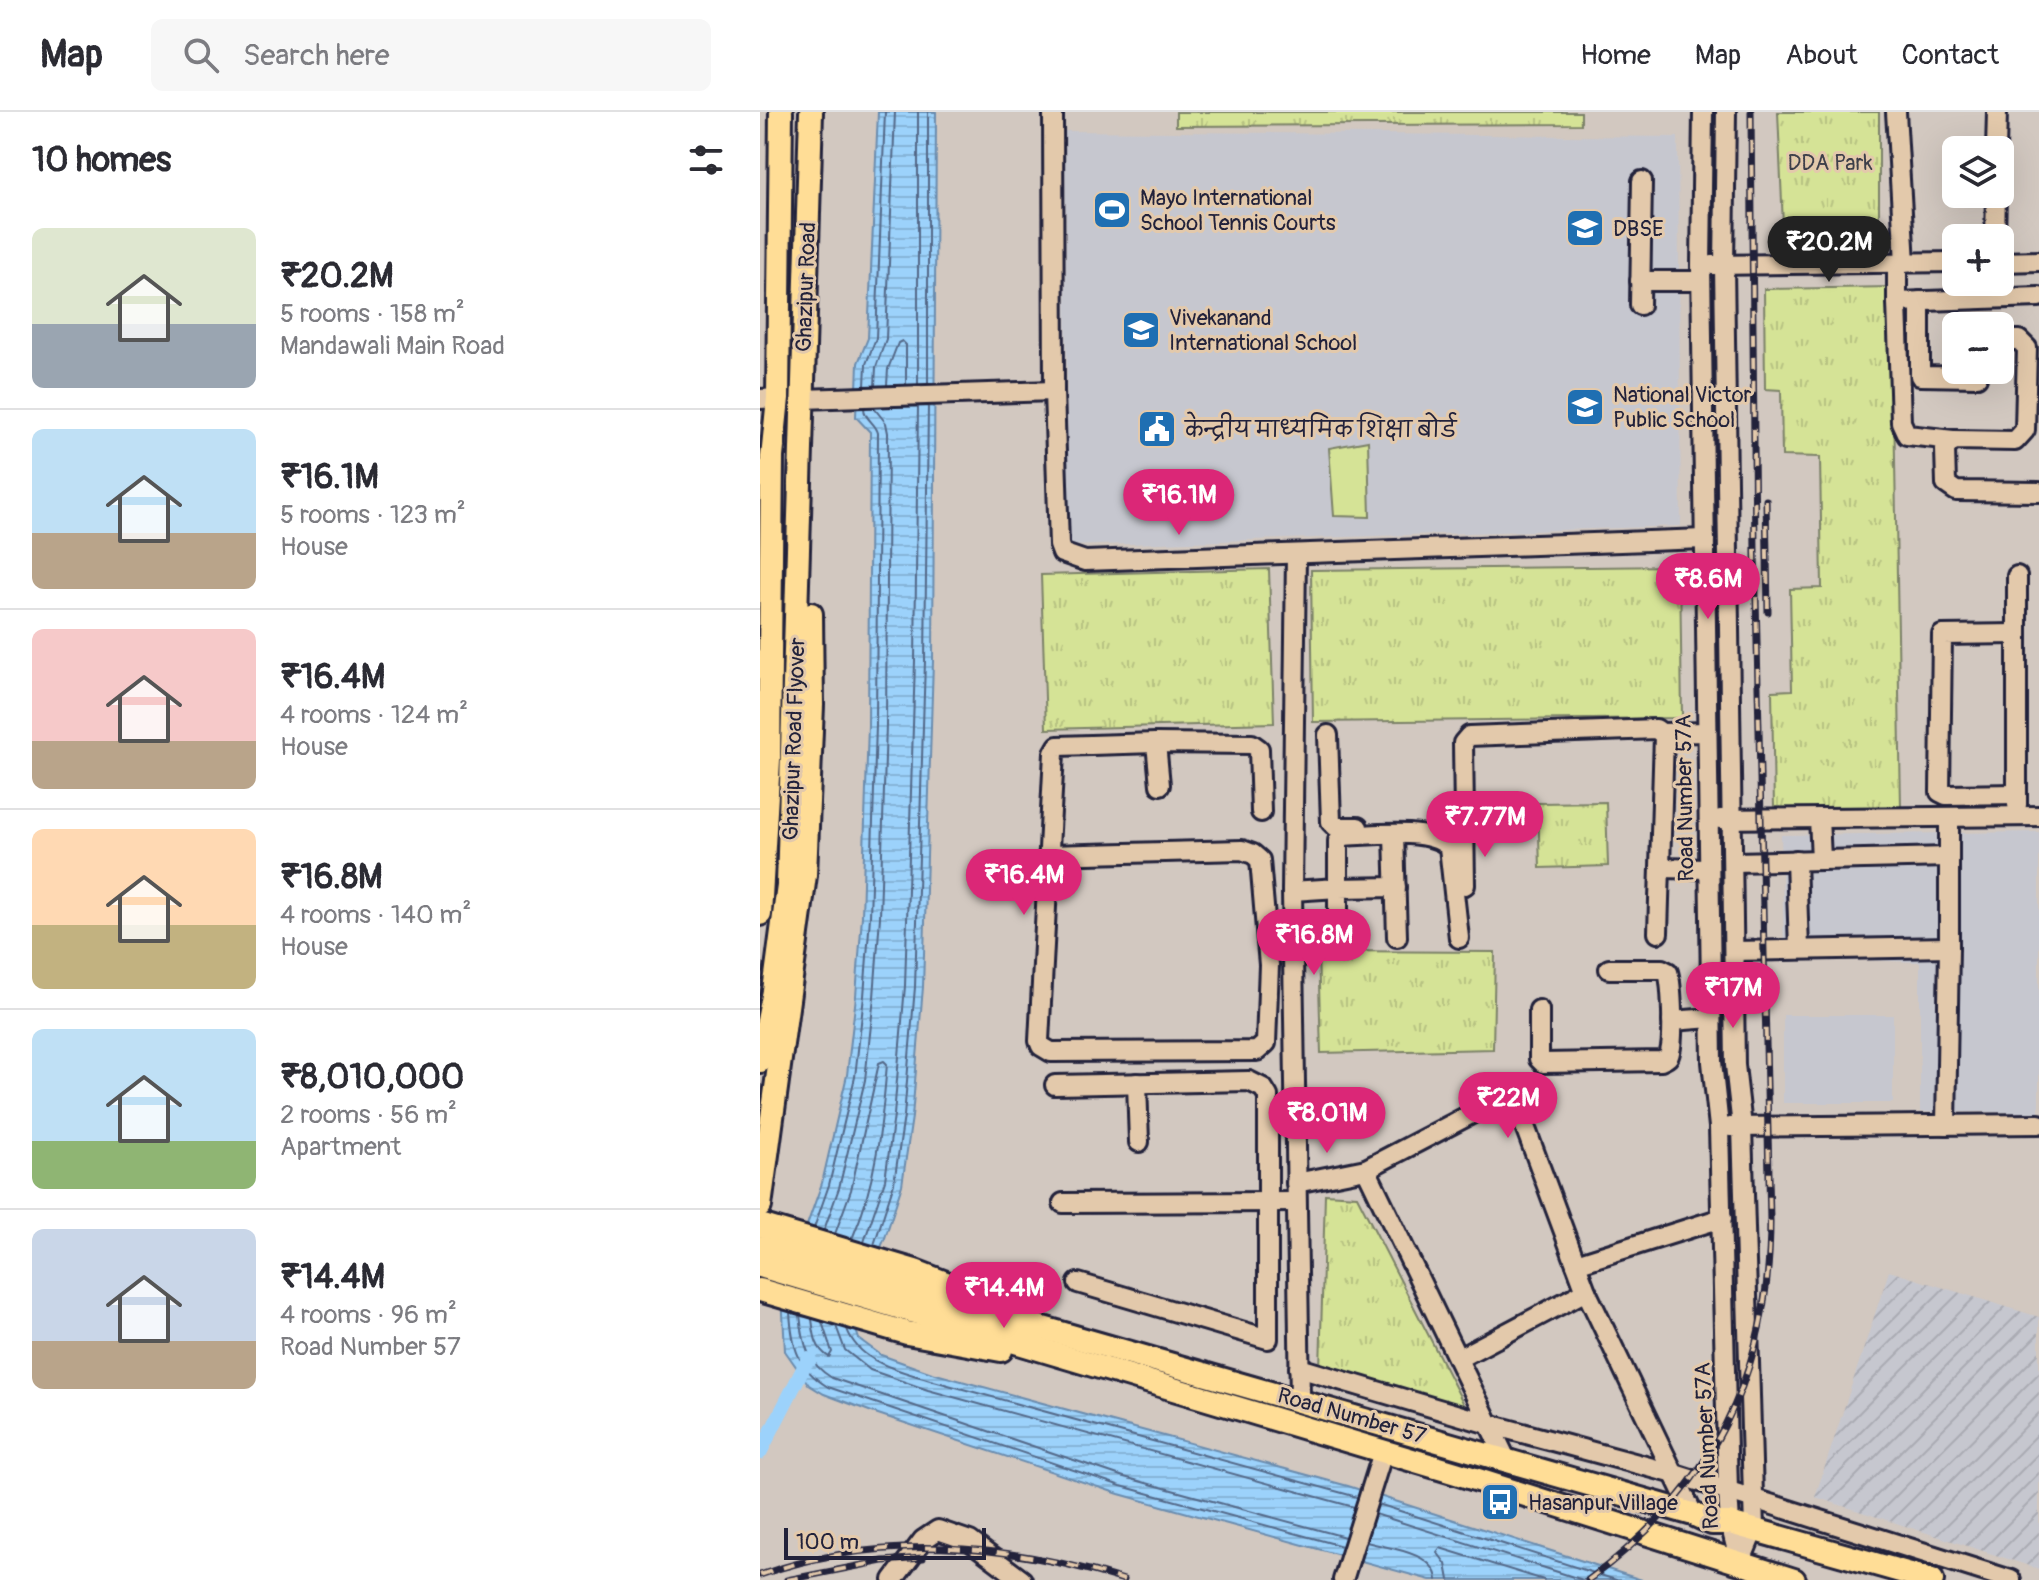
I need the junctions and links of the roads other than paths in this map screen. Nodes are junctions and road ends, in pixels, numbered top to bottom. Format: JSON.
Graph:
{"nodes":[{"id":1,"x":781,"y":112,"type":"edge"},
{"id":2,"x":811,"y":112,"type":"edge"},
{"id":3,"x":1053,"y":112,"type":"edge"},
{"id":4,"x":1703,"y":112,"type":"edge"},
{"id":5,"x":1726,"y":112,"type":"edge"},
{"id":6,"x":1896,"y":112,"type":"edge"},
{"id":7,"x":1997,"y":112,"type":"edge"},
{"id":8,"x":1996,"y":136,"type":"edge"},
{"id":9,"x":1642,"y":181,"type":"dead end"},
{"id":10,"x":2039,"y":261,"type":"edge"},
{"id":11,"x":1942,"y":262,"type":"edge"},
{"id":12,"x":2014,"y":262,"type":"edge"},
{"id":13,"x":1901,"y":263,"type":"junction"},
{"id":14,"x":1724,"y":265,"type":"junction"},
{"id":15,"x":1701,"y":273,"type":"junction"},
{"id":16,"x":1640,"y":281,"type":"junction"},
{"id":17,"x":2039,"y":297,"type":"edge"},
{"id":18,"x":1920,"y":301,"type":"junction"},
{"id":19,"x":1897,"y":302,"type":"junction"},
{"id":20,"x":1640,"y":305,"type":"dead end"},
{"id":21,"x":2014,"y":340,"type":"edge"},
{"id":22,"x":1942,"y":376,"type":"edge"},
{"id":23,"x":1054,"y":391,"type":"junction"},
{"id":24,"x":769,"y":398,"type":"edge"},
{"id":25,"x":802,"y":399,"type":"junction"},
{"id":26,"x":1953,"y":440,"type":"junction"},
{"id":27,"x":772,"y":457,"type":"junction"},
{"id":28,"x":800,"y":462,"type":"junction"},
{"id":29,"x":2039,"y":492,"type":"edge"},
{"id":30,"x":1705,"y":539,"type":"junction"},
{"id":31,"x":1296,"y":554,"type":"junction"},
{"id":32,"x":2017,"y":576,"type":"dead end"},
{"id":33,"x":760,"y":580,"type":"edge"},
{"id":34,"x":2017,"y":634,"type":"junction"},
{"id":35,"x":1707,"y":732,"type":"junction"},
{"id":36,"x":1662,"y":733,"type":"junction"},
{"id":37,"x":1328,"y":735,"type":"dead end"},
{"id":38,"x":1156,"y":743,"type":"junction"},
{"id":39,"x":1295,"y":746,"type":"junction"},
{"id":40,"x":1259,"y":749,"type":"junction"},
{"id":41,"x":1329,"y":771,"type":"junction"},
{"id":42,"x":1294,"y":773,"type":"junction"},
{"id":43,"x":1160,"y":785,"type":"dead end"},
{"id":44,"x":2017,"y":794,"type":"junction"},
{"id":45,"x":1261,"y":812,"type":"dead end"},
{"id":46,"x":2017,"y":816,"type":"junction"},
{"id":47,"x":2039,"y":816,"type":"edge"},
{"id":48,"x":1949,"y":817,"type":"junction"},
{"id":49,"x":1819,"y":818,"type":"junction"},
{"id":50,"x":1709,"y":819,"type":"junction"},
{"id":51,"x":1732,"y":819,"type":"junction"},
{"id":52,"x":1445,"y":829,"type":"dead end"},
{"id":53,"x":1394,"y":834,"type":"junction"},
{"id":54,"x":1048,"y":855,"type":"junction"},
{"id":55,"x":1949,"y":857,"type":"junction"},
{"id":56,"x":1821,"y":859,"type":"junction"},
{"id":57,"x":1796,"y":860,"type":"junction"},
{"id":58,"x":1734,"y":862,"type":"junction"},
{"id":59,"x":1661,"y":868,"type":"junction"},
{"id":60,"x":1709,"y":869,"type":"junction"},
{"id":61,"x":1465,"y":885,"type":"dead end"},
{"id":62,"x":1396,"y":887,"type":"junction"},
{"id":63,"x":1338,"y":888,"type":"junction"},
{"id":64,"x":1292,"y":891,"type":"junction"},
{"id":65,"x":760,"y":914,"type":"edge"},
{"id":66,"x":1338,"y":932,"type":"dead end"},
{"id":67,"x":1658,"y":933,"type":"dead end"},
{"id":68,"x":1397,"y":937,"type":"dead end"},
{"id":69,"x":1459,"y":938,"type":"dead end"},
{"id":70,"x":1949,"y":947,"type":"junction"},
{"id":71,"x":1799,"y":949,"type":"junction"},
{"id":72,"x":1734,"y":951,"type":"junction"},
{"id":73,"x":1293,"y":964,"type":"junction"},
{"id":74,"x":1269,"y":965,"type":"junction"},
{"id":75,"x":1609,"y":969,"type":"dead end"},
{"id":76,"x":1539,"y":1010,"type":"dead end"},
{"id":77,"x":1711,"y":1018,"type":"junction"},
{"id":78,"x":1672,"y":1021,"type":"junction"},
{"id":79,"x":760,"y":1061,"type":"edge"},
{"id":80,"x":1137,"y":1083,"type":"junction"},
{"id":81,"x":1055,"y":1085,"type":"dead end"},
{"id":82,"x":2039,"y":1124,"type":"edge"},
{"id":83,"x":1946,"y":1125,"type":"junction"},
{"id":84,"x":1719,"y":1127,"type":"junction"},
{"id":85,"x":1742,"y":1127,"type":"junction"},
{"id":86,"x":766,"y":1131,"type":"edge"},
{"id":87,"x":1139,"y":1142,"type":"dead end"},
{"id":88,"x":1366,"y":1169,"type":"junction"},
{"id":89,"x":1296,"y":1183,"type":"junction"},
{"id":90,"x":1296,"y":1202,"type":"junction"},
{"id":91,"x":1063,"y":1203,"type":"dead end"},
{"id":92,"x":1269,"y":1204,"type":"junction"},
{"id":93,"x":760,"y":1206,"type":"edge"},
{"id":94,"x":1722,"y":1218,"type":"junction"},
{"id":95,"x":765,"y":1247,"type":"edge"},
{"id":96,"x":1576,"y":1264,"type":"junction"},
{"id":97,"x":1078,"y":1283,"type":"dead end"},
{"id":98,"x":903,"y":1288,"type":"junction"},
{"id":99,"x":763,"y":1291,"type":"edge"},
{"id":100,"x":1586,"y":1291,"type":"junction"},
{"id":101,"x":1107,"y":1358,"type":"junction"},
{"id":102,"x":1459,"y":1358,"type":"junction"},
{"id":103,"x":1299,"y":1368,"type":"junction"},
{"id":104,"x":1300,"y":1400,"type":"junction"},
{"id":105,"x":1489,"y":1424,"type":"junction"},
{"id":106,"x":1383,"y":1452,"type":"junction"},
{"id":107,"x":1506,"y":1459,"type":"junction"},
{"id":108,"x":1675,"y":1474,"type":"junction"},
{"id":109,"x":1728,"y":1492,"type":"junction"},
{"id":110,"x":1753,"y":1498,"type":"junction"},
{"id":111,"x":1693,"y":1514,"type":"junction"},
{"id":112,"x":1730,"y":1523,"type":"junction"},
{"id":113,"x":1754,"y":1529,"type":"junction"},
{"id":114,"x":1740,"y":1563,"type":"junction"},
{"id":115,"x":1345,"y":1573,"type":"edge"},
{"id":116,"x":1018,"y":1579,"type":"edge"},
{"id":117,"x":893,"y":1580,"type":"edge"},
{"id":118,"x":1794,"y":1580,"type":"edge"},
{"id":119,"x":1932,"y":1580,"type":"edge"},
{"id":120,"x":2011,"y":1580,"type":"edge"}],
"edges":[{"from":1,"to":24,"type":"main road","name":"Ghazipur Road"},
{"from":2,"to":25,"type":"main road","name":"Ghazipur Road"},
{"from":3,"to":23,"type":"street"},
{"from":4,"to":15,"type":"street","name":"Road Number 57A"},
{"from":5,"to":14,"type":"street","name":"Road Number 57A"},
{"from":6,"to":13,"type":"street"},
{"from":7,"to":8,"type":"street"},
{"from":9,"to":16,"type":"street"},
{"from":10,"to":12,"type":"street"},
{"from":11,"to":13,"type":"street"},
{"from":13,"to":14,"type":"street"},
{"from":13,"to":19,"type":"street"},
{"from":14,"to":15,"type":"street"},
{"from":14,"to":51,"type":"street","name":"Road Number 57A"},
{"from":15,"to":16,"type":"street"},
{"from":15,"to":30,"type":"street","name":"Road Number 57A"},
{"from":16,"to":20,"type":"street"},
{"from":17,"to":18,"type":"street"},
{"from":18,"to":19,"type":"street"},
{"from":18,"to":22,"type":"street"},
{"from":19,"to":26,"type":"street"},
{"from":21,"to":26,"type":"street"},
{"from":23,"to":25,"type":"street"},
{"from":23,"to":31,"type":"street"},
{"from":24,"to":27,"type":"main road","name":"Ghazipur Road"},
{"from":25,"to":28,"type":"main road","name":"Ghazipur Road"},
{"from":26,"to":29,"type":"street"},
{"from":27,"to":33,"type":"main road"},
{"from":27,"to":65,"type":"main road","name":"Ghazipur Road Flyover"},
{"from":28,"to":79,"type":"main road","name":"Ghazipur Road Flyover"},
{"from":28,"to":86,"type":"main road"},
{"from":30,"to":31,"type":"street"},
{"from":30,"to":35,"type":"street","name":"Road Number 57A"},
{"from":31,"to":39,"type":"street"},
{"from":32,"to":34,"type":"street"},
{"from":34,"to":44,"type":"street"},
{"from":34,"to":44,"type":"street"},
{"from":35,"to":36,"type":"street"},
{"from":35,"to":50,"type":"street","name":"Road Number 57A"},
{"from":36,"to":59,"type":"street"},
{"from":36,"to":61,"type":"street"},
{"from":37,"to":41,"type":"street"},
{"from":38,"to":40,"type":"street"},
{"from":38,"to":43,"type":"street"},
{"from":38,"to":54,"type":"street"},
{"from":39,"to":40,"type":"street"},
{"from":39,"to":42,"type":"street"},
{"from":40,"to":45,"type":"street"},
{"from":41,"to":42,"type":"street"},
{"from":41,"to":52,"type":"street"},
{"from":42,"to":64,"type":"street"},
{"from":44,"to":46,"type":"street"},
{"from":46,"to":47,"type":"street"},
{"from":46,"to":48,"type":"street"},
{"from":48,"to":49,"type":"street"},
{"from":48,"to":55,"type":"street"},
{"from":49,"to":51,"type":"street"},
{"from":49,"to":56,"type":"street"},
{"from":50,"to":51,"type":"street"},
{"from":50,"to":60,"type":"street","name":"Road Number 57A"},
{"from":51,"to":58,"type":"street","name":"Road Number 57A"},
{"from":53,"to":62,"type":"street"},
{"from":53,"to":63,"type":"street"},
{"from":53,"to":69,"type":"street"},
{"from":54,"to":74,"type":"street"},
{"from":54,"to":74,"type":"street"},
{"from":55,"to":56,"type":"street"},
{"from":55,"to":70,"type":"street"},
{"from":56,"to":57,"type":"street"},
{"from":57,"to":58,"type":"street"},
{"from":57,"to":71,"type":"street"},
{"from":58,"to":72,"type":"street","name":"Road Number 57A"},
{"from":59,"to":60,"type":"street"},
{"from":59,"to":67,"type":"street"},
{"from":60,"to":77,"type":"street","name":"Road Number 57A"},
{"from":62,"to":63,"type":"street"},
{"from":62,"to":68,"type":"street"},
{"from":63,"to":64,"type":"street"},
{"from":63,"to":66,"type":"street"},
{"from":64,"to":73,"type":"street"},
{"from":70,"to":71,"type":"street"},
{"from":70,"to":83,"type":"street"},
{"from":71,"to":72,"type":"street"},
{"from":72,"to":85,"type":"street","name":"Road Number 57A"},
{"from":73,"to":74,"type":"street"},
{"from":73,"to":89,"type":"street"},
{"from":75,"to":78,"type":"street"},
{"from":76,"to":78,"type":"street"},
{"from":77,"to":78,"type":"street"},
{"from":77,"to":84,"type":"street","name":"Road Number 57A"},
{"from":80,"to":81,"type":"street"},
{"from":80,"to":87,"type":"street"},
{"from":80,"to":92,"type":"street"},
{"from":82,"to":83,"type":"street"},
{"from":83,"to":85,"type":"street"},
{"from":84,"to":85,"type":"street"},
{"from":84,"to":94,"type":"street","name":"Road Number 57A"},
{"from":85,"to":110,"type":"street","name":"Road Number 57A"},
{"from":86,"to":93,"type":"main road"},
{"from":88,"to":89,"type":"street"},
{"from":88,"to":96,"type":"street"},
{"from":88,"to":102,"type":"street"},
{"from":89,"to":90,"type":"street"},
{"from":90,"to":92,"type":"street"},
{"from":90,"to":103,"type":"street"},
{"from":91,"to":92,"type":"street"},
{"from":92,"to":97,"type":"street"},
{"from":94,"to":96,"type":"street"},
{"from":94,"to":109,"type":"street","name":"Road Number 57A"},
{"from":95,"to":98,"type":"main road","name":"Road Number 57"},
{"from":95,"to":98,"type":"main road"},
{"from":96,"to":100,"type":"street"},
{"from":98,"to":101,"type":"main road","name":"Road Number 57"},
{"from":99,"to":101,"type":"main road"},
{"from":100,"to":102,"type":"street"},
{"from":100,"to":108,"type":"street"},
{"from":101,"to":104,"type":"main road","name":"Road Number 57"},
{"from":101,"to":106,"type":"main road","name":"Road Number 57"},
{"from":102,"to":105,"type":"street"},
{"from":103,"to":104,"type":"street"},
{"from":103,"to":105,"type":"street"},
{"from":104,"to":107,"type":"main road","name":"Road Number 57"},
{"from":105,"to":107,"type":"street"},
{"from":105,"to":108,"type":"street"},
{"from":106,"to":114,"type":"main road","name":"Road Number 57"},
{"from":106,"to":115,"type":"street"},
{"from":107,"to":111,"type":"main road","name":"Road Number 57"},
{"from":108,"to":109,"type":"street"},
{"from":108,"to":111,"type":"street"},
{"from":109,"to":110,"type":"street"},
{"from":109,"to":112,"type":"street","name":"Road Number 57A"},
{"from":110,"to":113,"type":"street","name":"Road Number 57A"},
{"from":110,"to":120,"type":"street"},
{"from":111,"to":112,"type":"main road","name":"Road Number 57"},
{"from":112,"to":113,"type":"main road","name":"Road Number 57"},
{"from":112,"to":114,"type":"street","name":"Road Number 57A"},
{"from":113,"to":114,"type":"street","name":"Road Number 57A"},
{"from":113,"to":119,"type":"main road","name":"Road Number 57"},
{"from":114,"to":118,"type":"main road","name":"Road Number 57"},
{"from":116,"to":117,"type":"street"}]}
